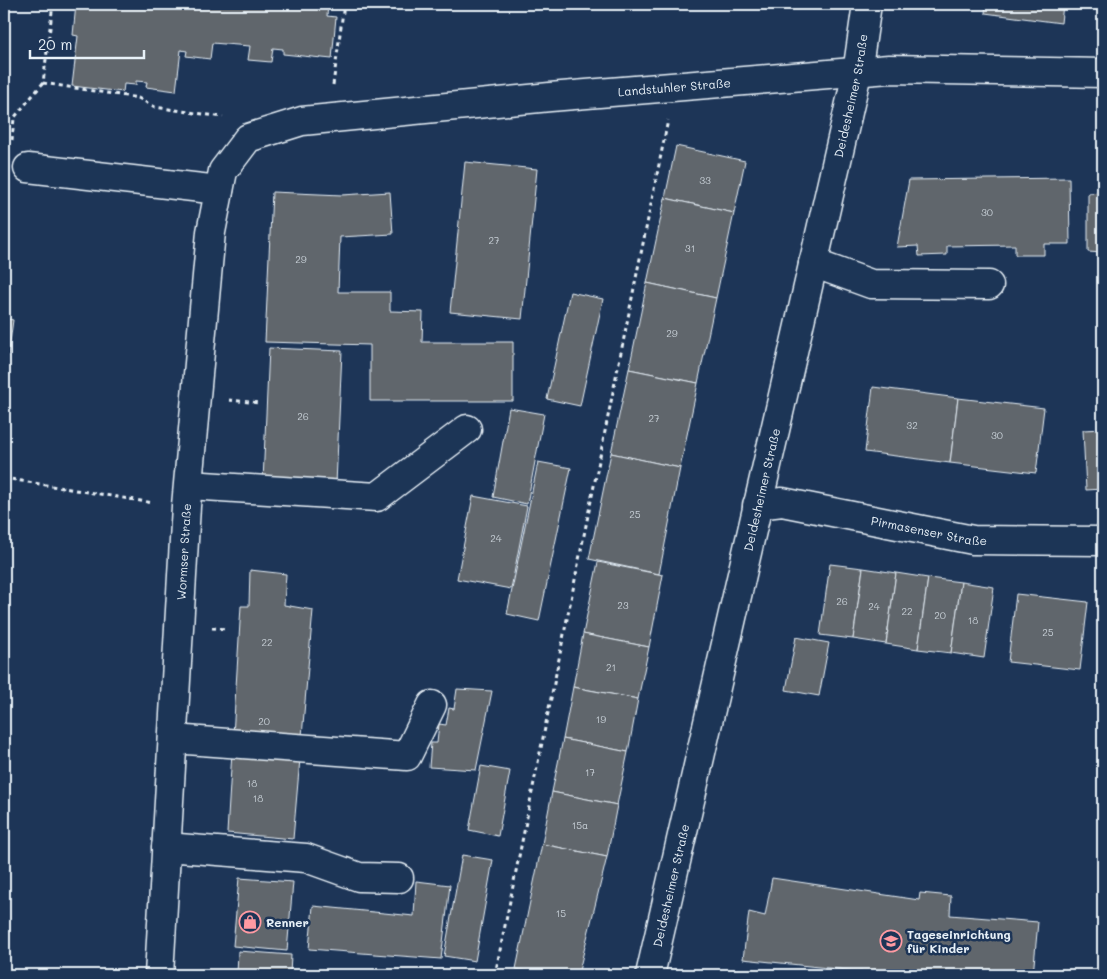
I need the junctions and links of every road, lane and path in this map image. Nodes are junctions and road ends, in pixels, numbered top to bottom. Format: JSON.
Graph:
{"nodes":[{"id":1,"x":53,"y":4,"type":"edge"},
{"id":2,"x":344,"y":4,"type":"edge"},
{"id":3,"x":867,"y":4,"type":"edge"},
{"id":4,"x":857,"y":73,"type":"junction"},
{"id":5,"x":1103,"y":73,"type":"edge"},
{"id":6,"x":43,"y":83,"type":"junction"},
{"id":7,"x":674,"y":87,"type":"junction"},
{"id":8,"x":332,"y":88,"type":"dead end"},
{"id":9,"x":248,"y":138,"type":"junction"},
{"id":10,"x":12,"y":146,"type":"dead end"},
{"id":11,"x":28,"y":168,"type":"dead end"},
{"id":12,"x":8,"y":190,"type":"dead end"},
{"id":13,"x":219,"y":190,"type":"junction"},
{"id":14,"x":4,"y":238,"type":"edge"},
{"id":15,"x":813,"y":263,"type":"junction"},
{"id":16,"x":989,"y":285,"type":"dead end"},
{"id":17,"x":467,"y":430,"type":"dead end"},
{"id":18,"x":4,"y":478,"type":"edge"},
{"id":19,"x":188,"y":496,"type":"junction"},
{"id":20,"x":757,"y":505,"type":"junction"},
{"id":21,"x":1103,"y":540,"type":"edge"},
{"id":22,"x":432,"y":705,"type":"dead end"},
{"id":23,"x":173,"y":740,"type":"junction"},
{"id":24,"x":166,"y":847,"type":"junction"},
{"id":25,"x":399,"y":878,"type":"dead end"},
{"id":26,"x":159,"y":975,"type":"edge"},
{"id":27,"x":495,"y":975,"type":"edge"},
{"id":28,"x":650,"y":975,"type":"edge"}],
"edges":[{"from":1,"to":6,"type":"path"},
{"from":2,"to":8,"type":"path"},
{"from":3,"to":4,"type":"street","name":"Deidesheimer Straße"},
{"from":4,"to":5,"type":"street","name":"Landstuhler Straße"},
{"from":4,"to":7,"type":"street","name":"Landstuhler Straße"},
{"from":4,"to":15,"type":"street","name":"Deidesheimer Straße"},
{"from":6,"to":9,"type":"path"},
{"from":6,"to":10,"type":"path"},
{"from":7,"to":9,"type":"street","name":"Landstuhler Straße"},
{"from":7,"to":27,"type":"path"},
{"from":9,"to":13,"type":"street","name":"Wormser Straße"},
{"from":11,"to":13,"type":"street"},
{"from":12,"to":14,"type":"path"},
{"from":13,"to":19,"type":"street","name":"Wormser Straße"},
{"from":15,"to":16,"type":"street"},
{"from":15,"to":20,"type":"street","name":"Deidesheimer Straße"},
{"from":17,"to":19,"type":"street"},
{"from":18,"to":19,"type":"path"},
{"from":19,"to":23,"type":"street","name":"Wormser Straße"},
{"from":20,"to":21,"type":"street","name":"Pirmasenser Straße"},
{"from":20,"to":28,"type":"street","name":"Deidesheimer Straße"},
{"from":22,"to":23,"type":"street"},
{"from":23,"to":24,"type":"street","name":"Wormser Straße"},
{"from":24,"to":25,"type":"street"},
{"from":24,"to":26,"type":"street","name":"Wormser Straße"}]}
